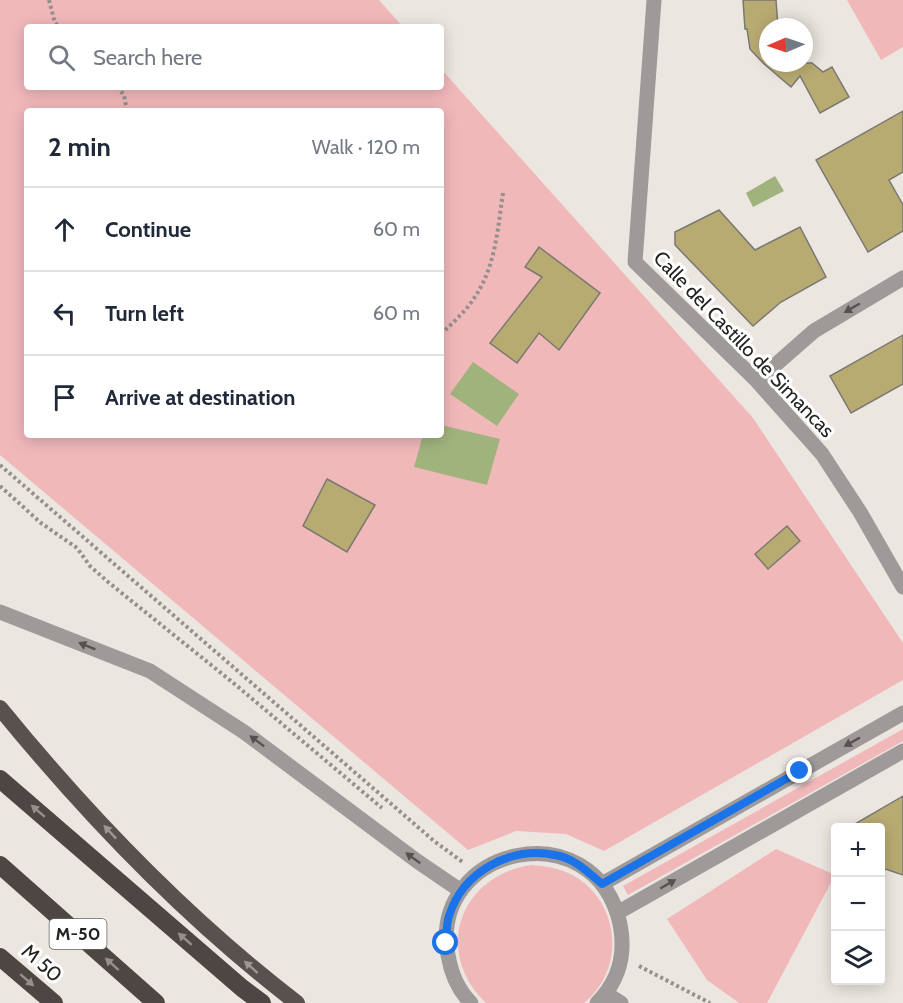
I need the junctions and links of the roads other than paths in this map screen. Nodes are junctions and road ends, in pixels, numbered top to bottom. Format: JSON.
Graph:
{"nodes":[{"id":1,"x":654,"y":0,"type":"edge"},
{"id":2,"x":903,"y":278,"type":"edge"},
{"id":3,"x":757,"y":381,"type":"junction"},
{"id":4,"x":903,"y":586,"type":"edge"},
{"id":5,"x":0,"y":612,"type":"edge"},
{"id":6,"x":0,"y":708,"type":"edge"},
{"id":7,"x":903,"y":713,"type":"edge"},
{"id":8,"x":903,"y":751,"type":"edge"},
{"id":9,"x":0,"y":779,"type":"edge"},
{"id":10,"x":0,"y":865,"type":"edge"},
{"id":11,"x":602,"y":884,"type":"junction"},
{"id":12,"x":461,"y":891,"type":"junction"},
{"id":13,"x":617,"y":913,"type":"junction"},
{"id":14,"x":0,"y":957,"type":"edge"},
{"id":15,"x":602,"y":998,"type":"edge"},
{"id":16,"x":54,"y":1003,"type":"edge"},
{"id":17,"x":156,"y":1003,"type":"edge"},
{"id":18,"x":262,"y":1003,"type":"edge"},
{"id":19,"x":297,"y":1003,"type":"edge"},
{"id":20,"x":471,"y":1003,"type":"edge"},
{"id":21,"x":621,"y":1003,"type":"edge"}],
"edges":[{"from":1,"to":3,"type":"street","name":"Calle del Castillo de Simancas"},
{"from":2,"to":3,"type":"street","one_way":true},
{"from":3,"to":4,"type":"street","name":"Calle del Castillo de Simancas"},
{"from":12,"to":5,"type":"street","one_way":true},
{"from":19,"to":6,"type":"highway","one_way":true},
{"from":7,"to":11,"type":"street","one_way":true},
{"from":13,"to":8,"type":"street","one_way":true},
{"from":18,"to":9,"type":"highway","one_way":true},
{"from":17,"to":10,"type":"highway","number":"M-50","one_way":true},
{"from":11,"to":12,"type":"street"},
{"from":11,"to":13,"type":"street"},
{"from":12,"to":20,"type":"street"},
{"from":13,"to":15,"type":"street"},
{"from":14,"to":16,"type":"highway","name":"M 50","one_way":true},
{"from":15,"to":21,"type":"street"}]}
